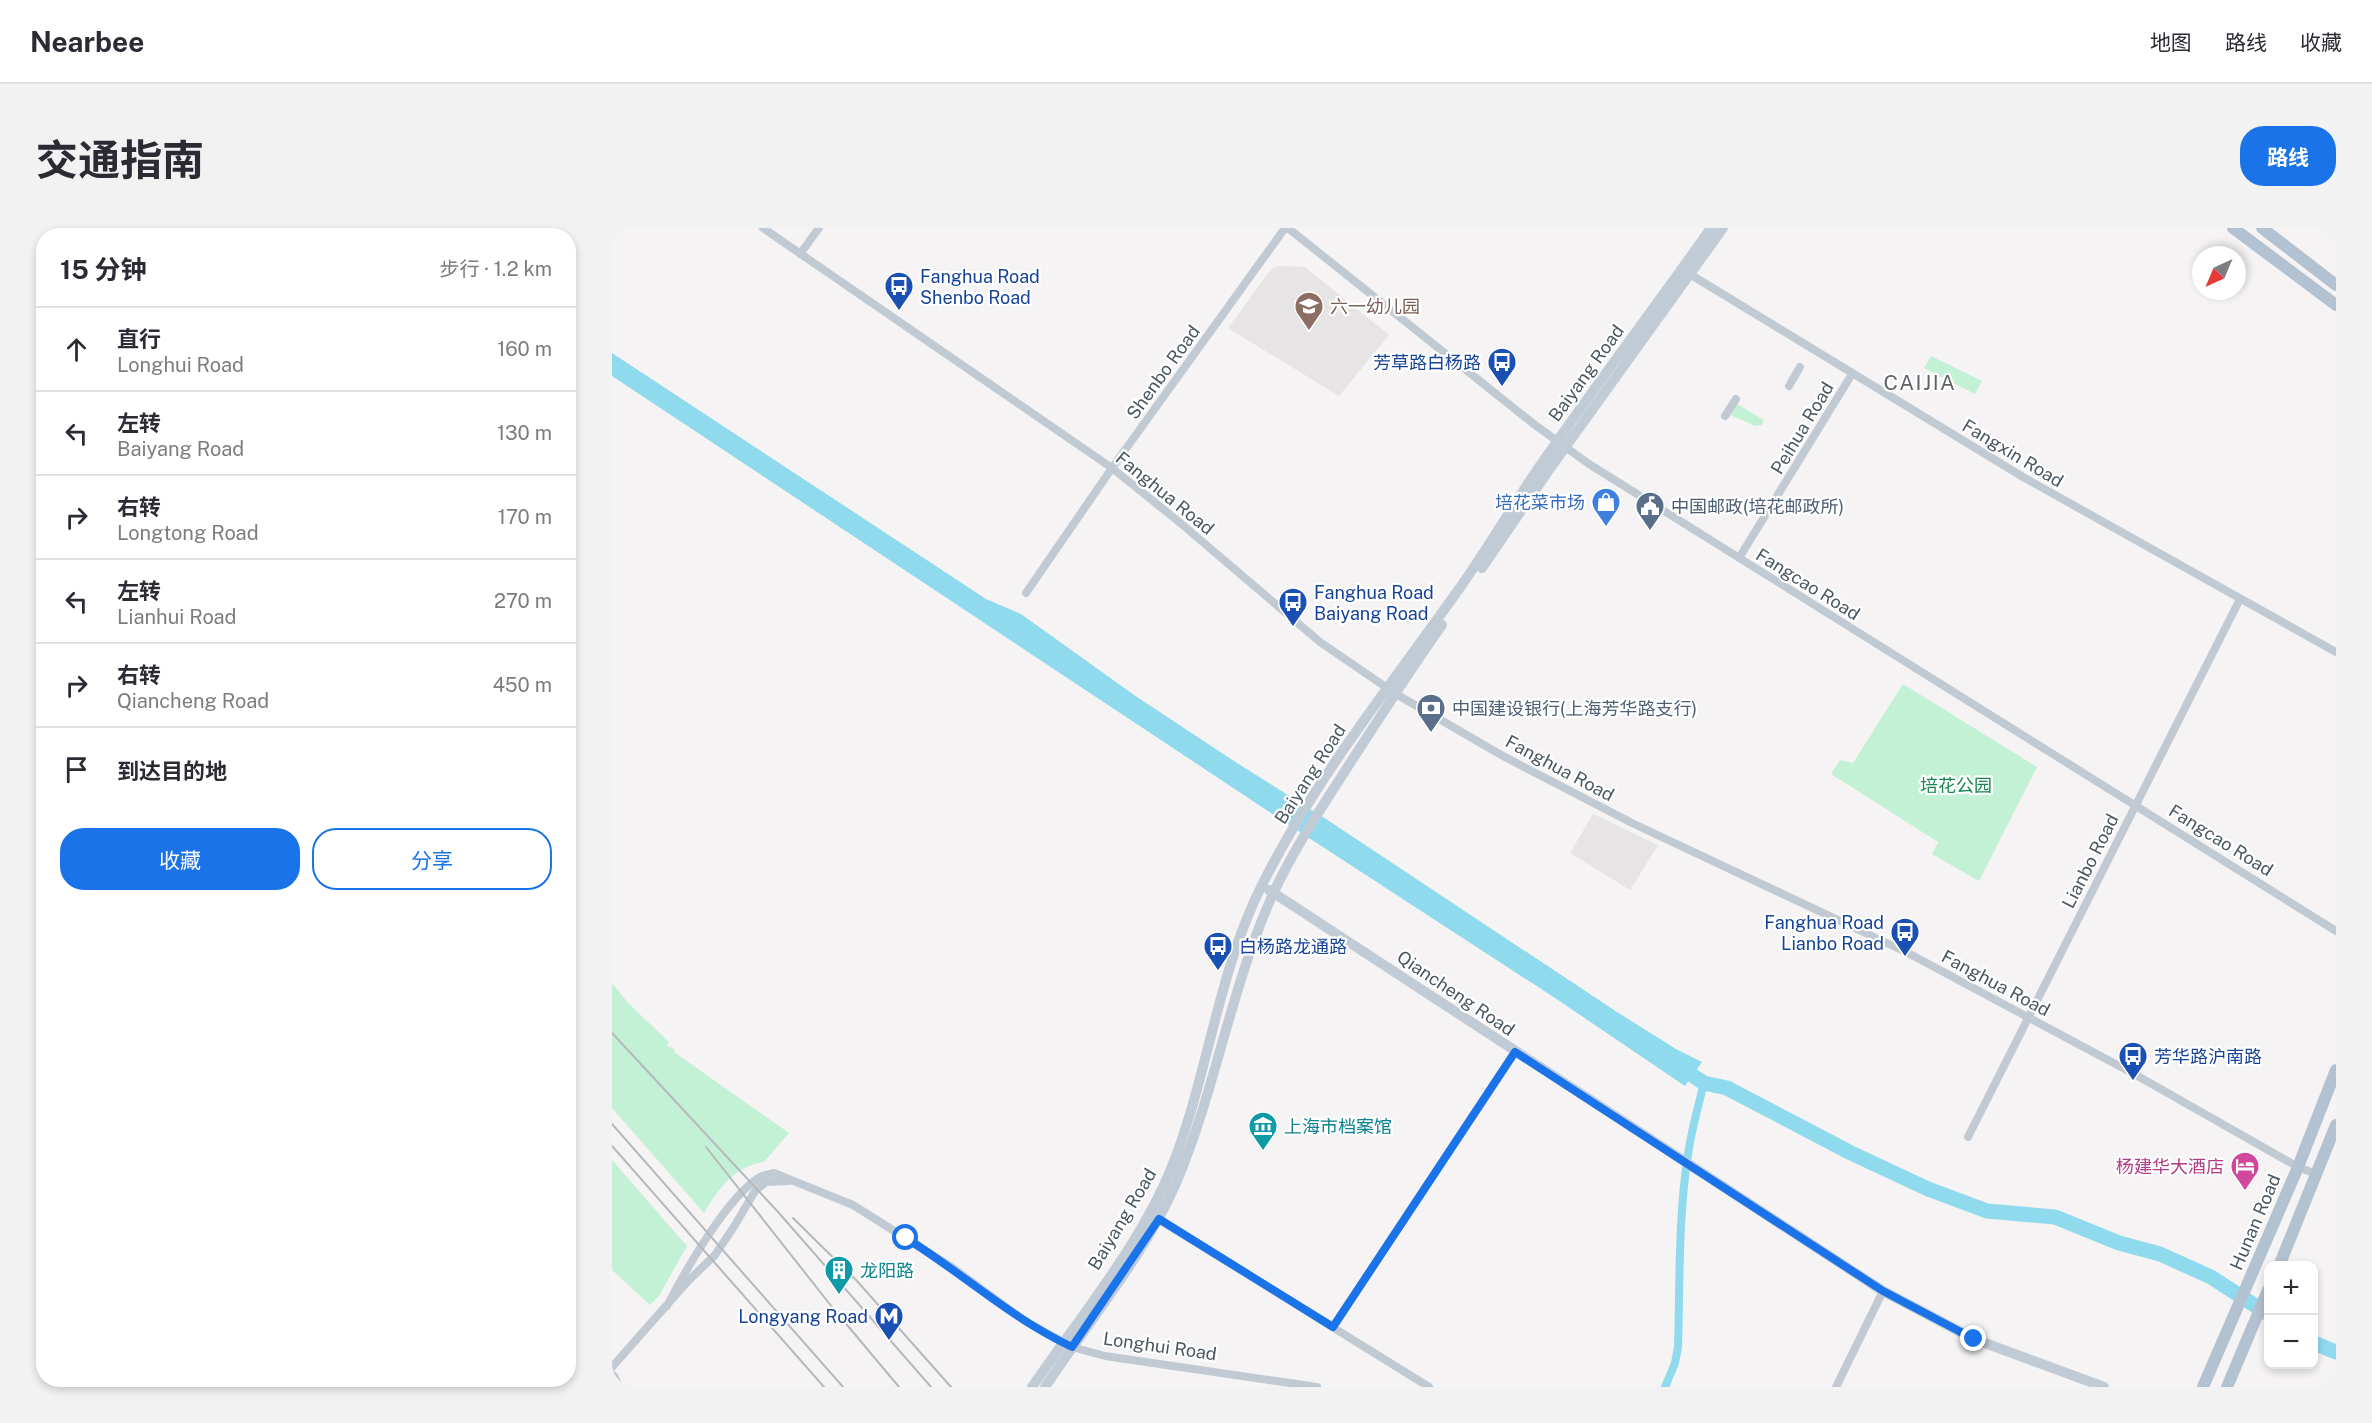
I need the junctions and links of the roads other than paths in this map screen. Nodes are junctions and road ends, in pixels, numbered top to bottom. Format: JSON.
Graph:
{"nodes":[{"id":1,"x":763,"y":228,"type":"edge"},
{"id":2,"x":819,"y":228,"type":"edge"},
{"id":3,"x":1286,"y":228,"type":"edge"},
{"id":4,"x":1711,"y":228,"type":"edge"},
{"id":5,"x":1723,"y":228,"type":"edge"},
{"id":6,"x":2234,"y":228,"type":"edge"},
{"id":7,"x":2262,"y":228,"type":"edge"},
{"id":8,"x":800,"y":254,"type":"junction"},
{"id":9,"x":1686,"y":272,"type":"junction"},
{"id":10,"x":2336,"y":285,"type":"edge"},
{"id":11,"x":2336,"y":305,"type":"edge"},
{"id":12,"x":1800,"y":367,"type":"dead end"},
{"id":13,"x":1852,"y":374,"type":"junction"},
{"id":14,"x":1789,"y":386,"type":"dead end"},
{"id":15,"x":1736,"y":399,"type":"dead end"},
{"id":16,"x":1725,"y":416,"type":"dead end"},
{"id":17,"x":1561,"y":444,"type":"junction"},
{"id":18,"x":1112,"y":468,"type":"junction"},
{"id":19,"x":1739,"y":558,"type":"junction"},
{"id":20,"x":1026,"y":593,"type":"dead end"},
{"id":21,"x":2240,"y":599,"type":"junction"},
{"id":22,"x":2336,"y":652,"type":"edge"},
{"id":23,"x":1391,"y":691,"type":"junction"},
{"id":24,"x":2136,"y":804,"type":"junction"},
{"id":25,"x":1261,"y":886,"type":"junction"},
{"id":26,"x":1274,"y":892,"type":"junction"},
{"id":27,"x":2336,"y":931,"type":"edge"},
{"id":28,"x":2029,"y":1017,"type":"junction"},
{"id":29,"x":1515,"y":1052,"type":"junction"},
{"id":30,"x":2336,"y":1070,"type":"edge"},
{"id":31,"x":2336,"y":1125,"type":"edge"},
{"id":32,"x":1968,"y":1137,"type":"dead end"},
{"id":33,"x":2298,"y":1167,"type":"junction"},
{"id":34,"x":2316,"y":1174,"type":"junction"},
{"id":35,"x":794,"y":1181,"type":"junction"},
{"id":36,"x":1154,"y":1216,"type":"junction"},
{"id":37,"x":2280,"y":1261,"type":"edge"},
{"id":38,"x":1883,"y":1291,"type":"junction"},
{"id":39,"x":2264,"y":1302,"type":"edge"},
{"id":40,"x":667,"y":1306,"type":"junction"},
{"id":41,"x":1333,"y":1327,"type":"junction"},
{"id":42,"x":1067,"y":1344,"type":"junction"},
{"id":43,"x":612,"y":1367,"type":"edge"},
{"id":44,"x":612,"y":1377,"type":"edge"},
{"id":45,"x":618,"y":1387,"type":"edge"},
{"id":46,"x":1032,"y":1387,"type":"edge"},
{"id":47,"x":1045,"y":1387,"type":"edge"},
{"id":48,"x":1317,"y":1387,"type":"edge"},
{"id":49,"x":1429,"y":1387,"type":"edge"},
{"id":50,"x":1836,"y":1387,"type":"edge"},
{"id":51,"x":2104,"y":1387,"type":"edge"},
{"id":52,"x":2204,"y":1387,"type":"edge"},
{"id":53,"x":2227,"y":1387,"type":"edge"}],
"edges":[{"from":1,"to":8,"type":"street","name":"Fanghua Road"},
{"from":2,"to":8,"type":"street"},
{"from":3,"to":17,"type":"street","name":"Fangcao Road"},
{"from":3,"to":18,"type":"street","name":"Shenbo Road"},
{"from":4,"to":9,"type":"main road","name":"Baiyang Road"},
{"from":5,"to":9,"type":"main road","name":"Baiyang Road"},
{"from":6,"to":11,"type":"main road"},
{"from":7,"to":10,"type":"main road"},
{"from":8,"to":18,"type":"street","name":"Fanghua Road"},
{"from":9,"to":13,"type":"street","name":"Fangxin Road"},
{"from":9,"to":17,"type":"main road","name":"Baiyang Road"},
{"from":12,"to":14,"type":"street"},
{"from":13,"to":19,"type":"street","name":"Peihua Road"},
{"from":13,"to":21,"type":"street","name":"Fangxin Road"},
{"from":15,"to":16,"type":"street"},
{"from":17,"to":19,"type":"street","name":"Fangcao Road"},
{"from":17,"to":23,"type":"main road","name":"Baiyang Road"},
{"from":18,"to":20,"type":"street","name":"Shenbo Road"},
{"from":18,"to":23,"type":"street","name":"Fanghua Road"},
{"from":19,"to":24,"type":"street","name":"Fangcao Road"},
{"from":21,"to":22,"type":"street","name":"Fangxin Road"},
{"from":21,"to":24,"type":"street","name":"Lianbo Road"},
{"from":23,"to":25,"type":"main road","name":"Baiyang Road"},
{"from":23,"to":26,"type":"main road","name":"Baiyang Road"},
{"from":23,"to":28,"type":"street","name":"Fanghua Road"},
{"from":24,"to":27,"type":"street","name":"Fangcao Road"},
{"from":24,"to":28,"type":"street","name":"Lianbo Road"},
{"from":25,"to":26,"type":"main road","name":"Qiancheng Road"},
{"from":25,"to":36,"type":"main road","name":"Baiyang Road"},
{"from":26,"to":29,"type":"main road","name":"Qiancheng Road"},
{"from":26,"to":36,"type":"main road","name":"Baiyang Road"},
{"from":28,"to":32,"type":"street","name":"Lianbo Road"},
{"from":28,"to":33,"type":"street","name":"Fanghua Road"},
{"from":29,"to":38,"type":"main road","name":"Qiancheng Road"},
{"from":29,"to":41,"type":"street"},
{"from":30,"to":33,"type":"main road","name":"Hunan Road"},
{"from":31,"to":34,"type":"main road","name":"Hunan Road"},
{"from":33,"to":34,"type":"street","name":"Fanghua Road"},
{"from":33,"to":52,"type":"main road","name":"Hunan Road"},
{"from":34,"to":37,"type":"main road","name":"Hunan Road"},
{"from":35,"to":40,"type":"street","name":"Longhui Road"},
{"from":35,"to":40,"type":"street","name":"Longhui Road"},
{"from":35,"to":42,"type":"street","name":"Longhui Road"},
{"from":36,"to":41,"type":"street"},
{"from":36,"to":42,"type":"main road","name":"Baiyang Road"},
{"from":38,"to":50,"type":"street"},
{"from":38,"to":51,"type":"main road","name":"Qiancheng Road"},
{"from":39,"to":53,"type":"main road"},
{"from":40,"to":43,"type":"street","name":"Longhui Road"},
{"from":41,"to":49,"type":"street"},
{"from":42,"to":46,"type":"main road","name":"Baiyang Road"},
{"from":42,"to":47,"type":"main road","name":"Baiyang Road"},
{"from":42,"to":48,"type":"street","name":"Longhui Road"},
{"from":44,"to":45,"type":"main road"}]}
